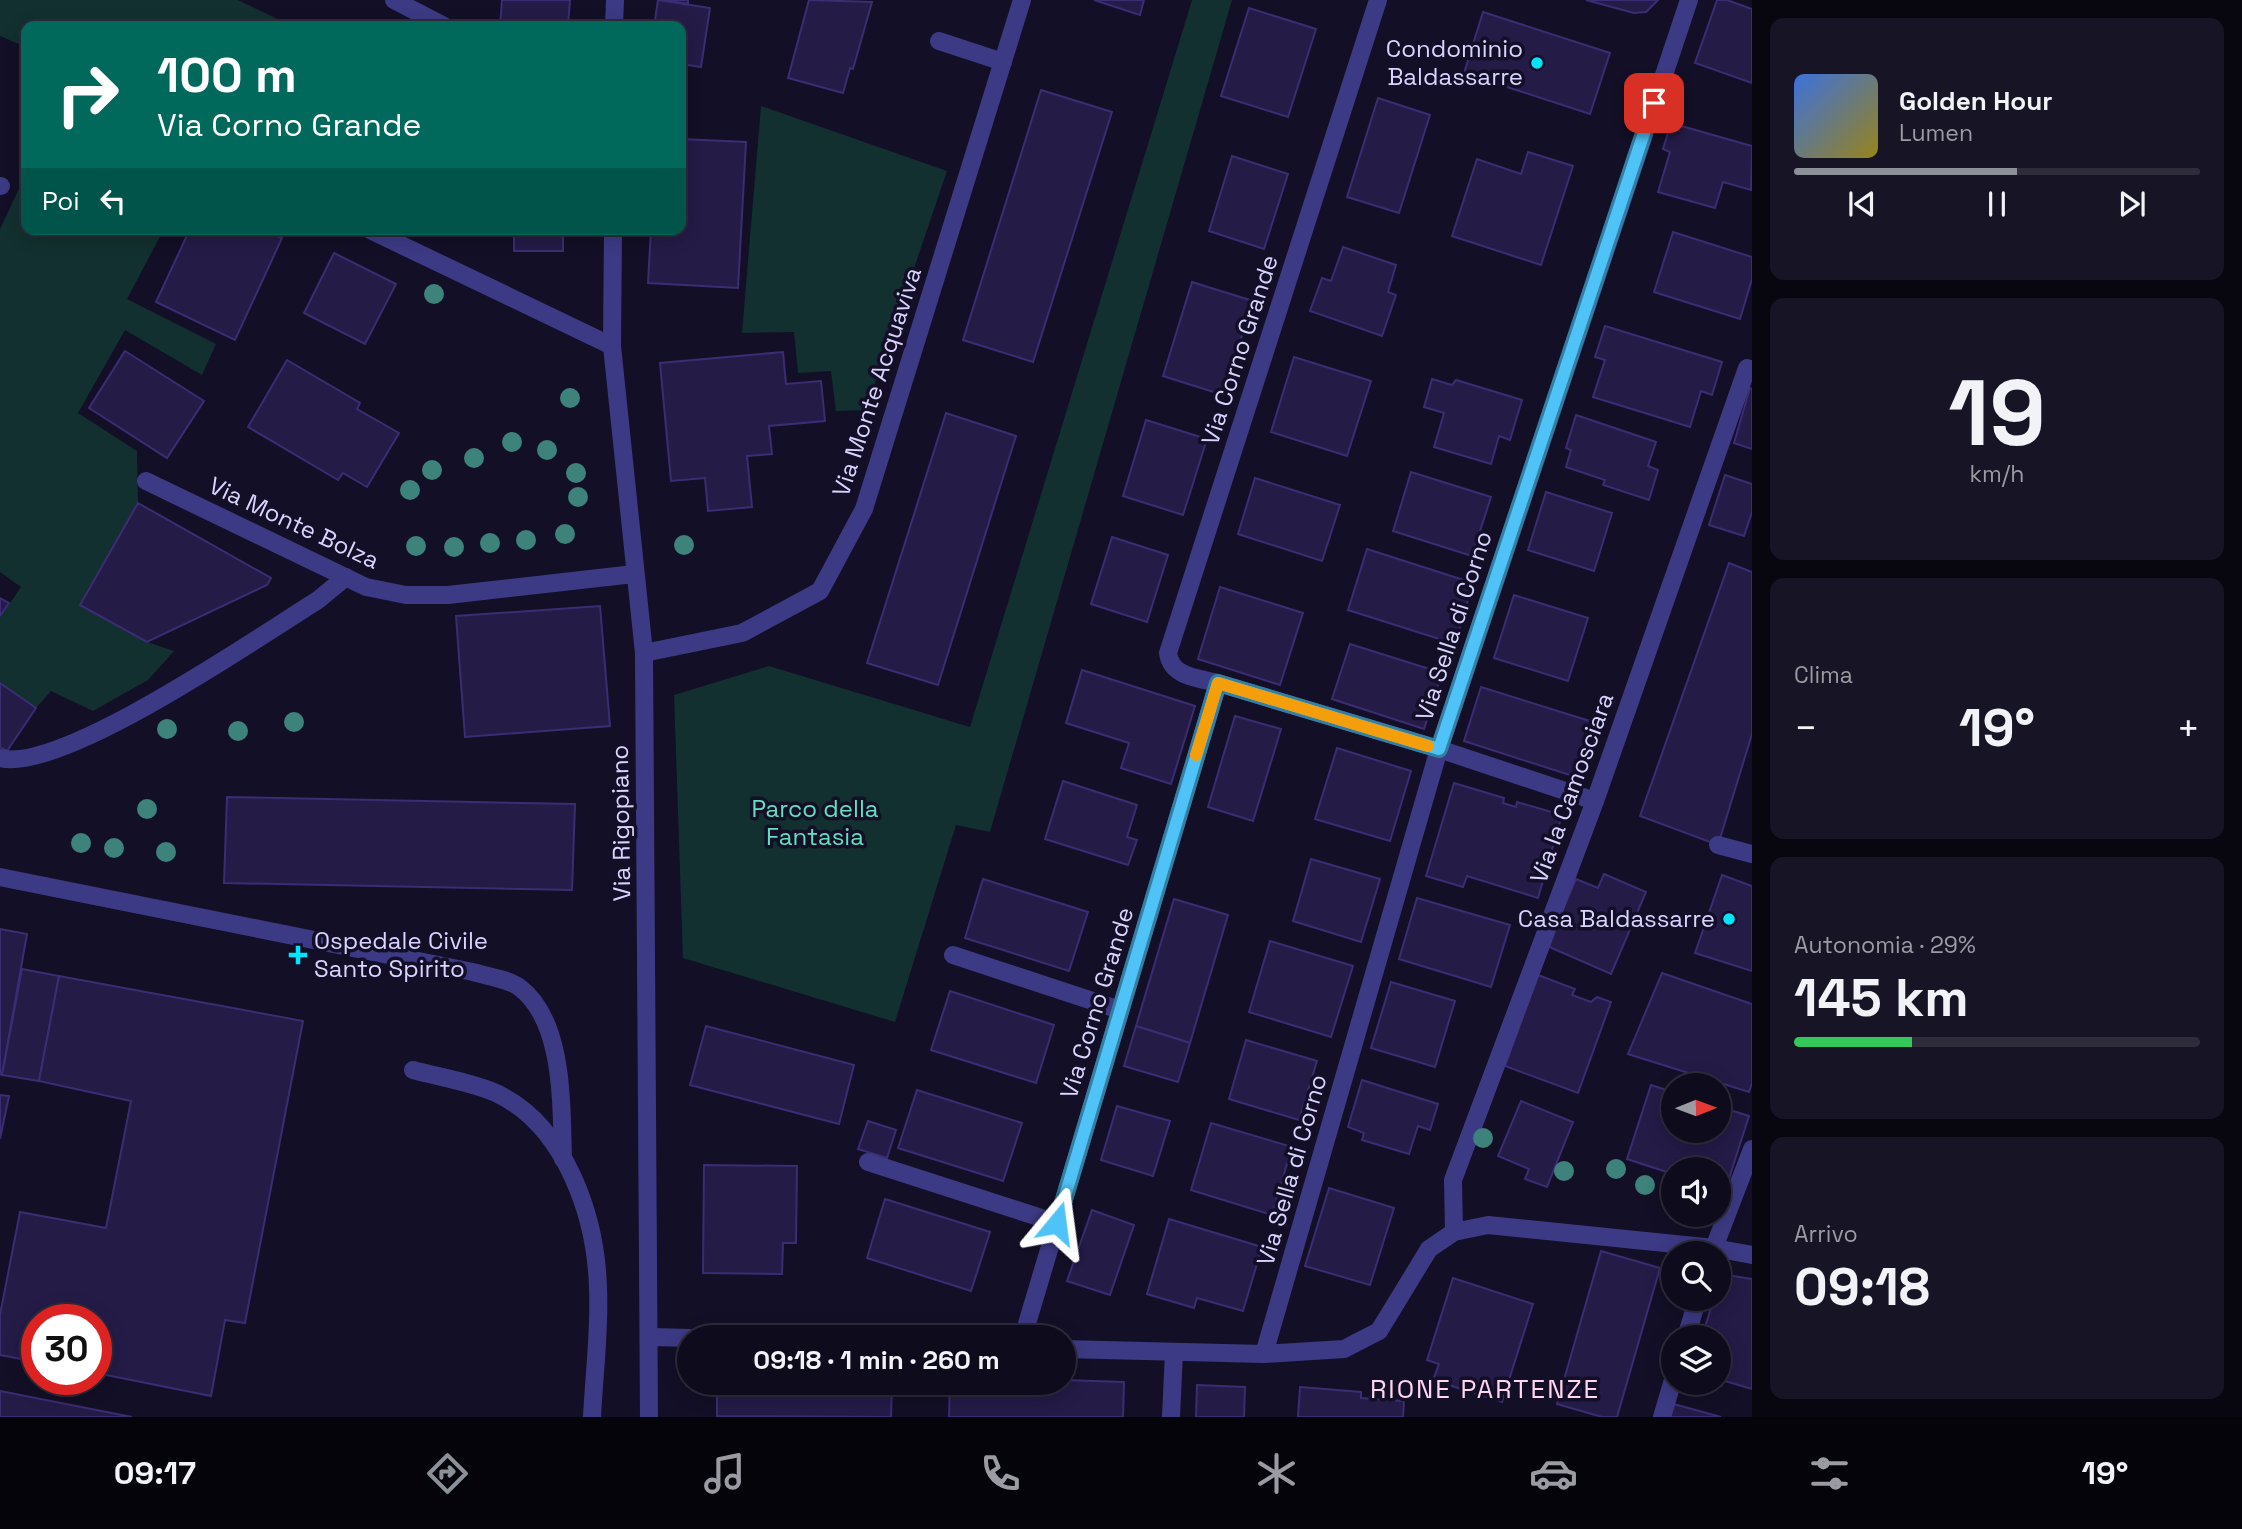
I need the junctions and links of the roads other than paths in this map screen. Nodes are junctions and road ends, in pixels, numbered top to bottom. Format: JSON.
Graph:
{"nodes":[{"id":1,"x":394,"y":0,"type":"edge"},
{"id":2,"x":615,"y":0,"type":"edge"},
{"id":3,"x":1022,"y":0,"type":"edge"},
{"id":4,"x":1378,"y":0,"type":"edge"},
{"id":5,"x":1689,"y":0,"type":"edge"},
{"id":6,"x":434,"y":21,"type":"edge"},
{"id":7,"x":614,"y":21,"type":"edge"},
{"id":8,"x":939,"y":41,"type":"dead end"},
{"id":9,"x":1003,"y":62,"type":"junction"},
{"id":10,"x":381,"y":235,"type":"edge"},
{"id":11,"x":613,"y":235,"type":"edge"},
{"id":12,"x":612,"y":346,"type":"junction"},
{"id":13,"x":1752,"y":370,"type":"edge"},
{"id":14,"x":146,"y":481,"type":"dead end"},
{"id":15,"x":634,"y":574,"type":"junction"},
{"id":16,"x":346,"y":577,"type":"junction"},
{"id":17,"x":643,"y":653,"type":"junction"},
{"id":18,"x":1218,"y":683,"type":"junction"},
{"id":19,"x":1439,"y":749,"type":"junction"},
{"id":20,"x":0,"y":758,"type":"edge"},
{"id":21,"x":1594,"y":801,"type":"junction"},
{"id":22,"x":1718,"y":845,"type":"dead end"},
{"id":23,"x":1752,"y":855,"type":"edge"},
{"id":24,"x":0,"y":877,"type":"edge"},
{"id":25,"x":953,"y":955,"type":"dead end"},
{"id":26,"x":1120,"y":1010,"type":"junction"},
{"id":27,"x":413,"y":1070,"type":"dead end"},
{"id":28,"x":1752,"y":1149,"type":"edge"},
{"id":29,"x":563,"y":1159,"type":"junction"},
{"id":30,"x":868,"y":1162,"type":"dead end"},
{"id":31,"x":1057,"y":1223,"type":"junction"},
{"id":32,"x":1454,"y":1231,"type":"junction"},
{"id":33,"x":1717,"y":1241,"type":"edge"},
{"id":34,"x":1661,"y":1245,"type":"edge"},
{"id":35,"x":1731,"y":1253,"type":"edge"},
{"id":36,"x":1752,"y":1255,"type":"edge"},
{"id":37,"x":1027,"y":1325,"type":"edge"},
{"id":38,"x":650,"y":1337,"type":"junction"},
{"id":39,"x":677,"y":1338,"type":"edge"},
{"id":40,"x":1076,"y":1349,"type":"edge"},
{"id":41,"x":1174,"y":1352,"type":"junction"},
{"id":42,"x":1264,"y":1354,"type":"junction"},
{"id":43,"x":1669,"y":1395,"type":"edge"},
{"id":44,"x":592,"y":1417,"type":"edge"},
{"id":45,"x":649,"y":1417,"type":"edge"},
{"id":46,"x":1171,"y":1417,"type":"edge"},
{"id":47,"x":1662,"y":1417,"type":"edge"}],
"edges":[{"from":1,"to":6,"type":"street"},
{"from":2,"to":7,"type":"street"},
{"from":3,"to":9,"type":"street","name":"Via Monte Acquaviva"},
{"from":4,"to":18,"type":"street","name":"Via Corno Grande"},
{"from":5,"to":19,"type":"street","name":"Via Sella di Corno"},
{"from":8,"to":9,"type":"street"},
{"from":9,"to":17,"type":"street","name":"Via Monte Acquaviva"},
{"from":10,"to":12,"type":"street"},
{"from":11,"to":12,"type":"street","name":"Via Rigopiano"},
{"from":12,"to":15,"type":"street","name":"Via Rigopiano"},
{"from":13,"to":21,"type":"street","name":"Via la Camosciara"},
{"from":14,"to":16,"type":"street","name":"Via Monte Bolza"},
{"from":15,"to":16,"type":"street","name":"Via Monte Bolza"},
{"from":15,"to":17,"type":"street","name":"Via Rigopiano"},
{"from":16,"to":20,"type":"street"},
{"from":17,"to":38,"type":"street","name":"Via Rigopiano"},
{"from":18,"to":19,"type":"street","name":"Via Corno Grande"},
{"from":18,"to":26,"type":"street","name":"Via Corno Grande"},
{"from":19,"to":21,"type":"street","name":"Via Corno Grande"},
{"from":19,"to":42,"type":"street","name":"Via Sella di Corno"},
{"from":21,"to":32,"type":"street","name":"Via la Camosciara"},
{"from":22,"to":23,"type":"street"},
{"from":24,"to":29,"type":"street"},
{"from":25,"to":26,"type":"street"},
{"from":26,"to":31,"type":"street","name":"Via Corno Grande"},
{"from":27,"to":29,"type":"street"},
{"from":28,"to":33,"type":"street"},
{"from":29,"to":44,"type":"street"},
{"from":30,"to":31,"type":"street"},
{"from":31,"to":37,"type":"street","name":"Via Corno Grande"},
{"from":32,"to":34,"type":"street"},
{"from":32,"to":42,"type":"street"},
{"from":35,"to":36,"type":"street"},
{"from":38,"to":39,"type":"street"},
{"from":38,"to":45,"type":"street","name":"Via Rigopiano"},
{"from":40,"to":41,"type":"street"},
{"from":41,"to":42,"type":"street"},
{"from":41,"to":46,"type":"street"},
{"from":43,"to":47,"type":"street"}]}
